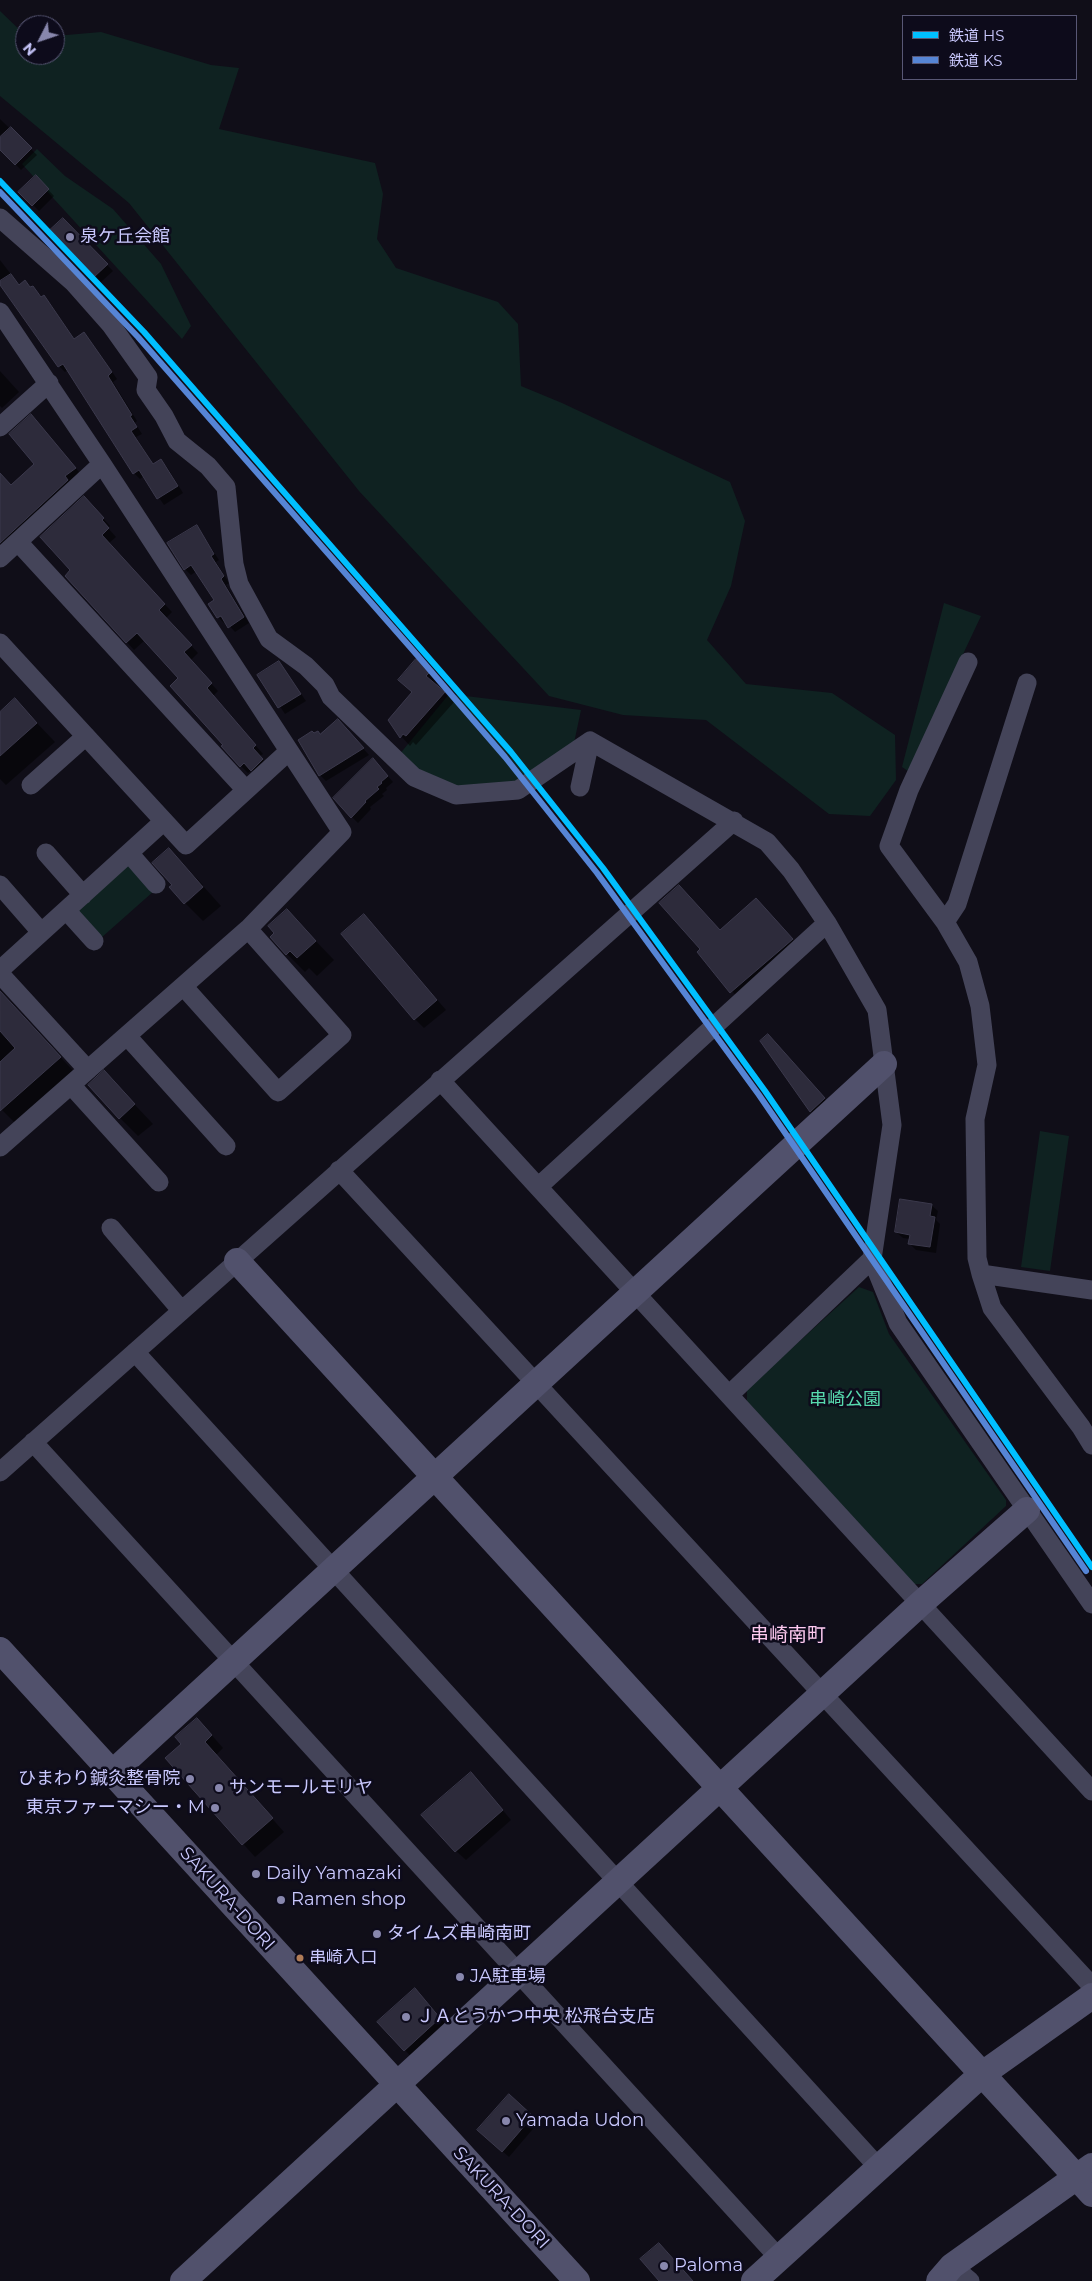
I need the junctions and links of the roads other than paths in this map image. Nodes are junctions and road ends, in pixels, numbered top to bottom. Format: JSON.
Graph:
{"nodes":[{"id":1,"x":0,"y":218,"type":"edge"},
{"id":2,"x":0,"y":312,"type":"edge"},
{"id":3,"x":49,"y":383,"type":"junction"},
{"id":4,"x":0,"y":427,"type":"edge"},
{"id":5,"x":102,"y":464,"type":"junction"},
{"id":6,"x":18,"y":542,"type":"junction"},
{"id":7,"x":0,"y":558,"type":"edge"},
{"id":8,"x":0,"y":643,"type":"edge"},
{"id":9,"x":968,"y":662,"type":"dead end"},
{"id":10,"x":1027,"y":683,"type":"dead end"},
{"id":11,"x":86,"y":736,"type":"junction"},
{"id":12,"x":590,"y":740,"type":"junction"},
{"id":13,"x":289,"y":751,"type":"junction"},
{"id":14,"x":31,"y":785,"type":"dead end"},
{"id":15,"x":580,"y":787,"type":"dead end"},
{"id":16,"x":246,"y":790,"type":"junction"},
{"id":17,"x":164,"y":821,"type":"junction"},
{"id":18,"x":734,"y":821,"type":"junction"},
{"id":19,"x":46,"y":853,"type":"dead end"},
{"id":20,"x":129,"y":853,"type":"junction"},
{"id":21,"x":156,"y":884,"type":"dead end"},
{"id":22,"x":0,"y":885,"type":"edge"},
{"id":23,"x":83,"y":895,"type":"junction"},
{"id":24,"x":66,"y":910,"type":"junction"},
{"id":25,"x":945,"y":922,"type":"junction"},
{"id":26,"x":827,"y":924,"type":"junction"},
{"id":27,"x":248,"y":929,"type":"junction"},
{"id":28,"x":41,"y":932,"type":"junction"},
{"id":29,"x":94,"y":941,"type":"dead end"},
{"id":30,"x":0,"y":970,"type":"edge"},
{"id":31,"x":0,"y":974,"type":"edge"},
{"id":32,"x":183,"y":986,"type":"junction"},
{"id":33,"x":127,"y":1036,"type":"junction"},
{"id":34,"x":884,"y":1064,"type":"junction"},
{"id":35,"x":88,"y":1070,"type":"junction"},
{"id":36,"x":440,"y":1080,"type":"junction"},
{"id":37,"x":71,"y":1085,"type":"junction"},
{"id":38,"x":226,"y":1146,"type":"dead end"},
{"id":39,"x":0,"y":1147,"type":"edge"},
{"id":40,"x":339,"y":1170,"type":"junction"},
{"id":41,"x":159,"y":1182,"type":"dead end"},
{"id":42,"x":538,"y":1187,"type":"junction"},
{"id":43,"x":111,"y":1228,"type":"dead end"},
{"id":44,"x":872,"y":1259,"type":"junction"},
{"id":45,"x":237,"y":1261,"type":"junction"},
{"id":46,"x":981,"y":1274,"type":"junction"},
{"id":47,"x":1092,"y":1290,"type":"edge"},
{"id":48,"x":635,"y":1292,"type":"junction"},
{"id":49,"x":181,"y":1310,"type":"junction"},
{"id":50,"x":135,"y":1352,"type":"junction"},
{"id":51,"x":536,"y":1384,"type":"junction"},
{"id":52,"x":729,"y":1395,"type":"junction"},
{"id":53,"x":33,"y":1442,"type":"junction"},
{"id":54,"x":1092,"y":1445,"type":"edge"},
{"id":55,"x":0,"y":1472,"type":"edge"},
{"id":56,"x":436,"y":1477,"type":"junction"},
{"id":57,"x":1027,"y":1510,"type":"junction"},
{"id":58,"x":333,"y":1570,"type":"junction"},
{"id":59,"x":920,"y":1604,"type":"junction"},
{"id":60,"x":1092,"y":1604,"type":"edge"},
{"id":61,"x":0,"y":1650,"type":"edge"},
{"id":62,"x":235,"y":1661,"type":"junction"},
{"id":63,"x":824,"y":1694,"type":"junction"},
{"id":64,"x":112,"y":1773,"type":"junction"},
{"id":65,"x":721,"y":1788,"type":"junction"},
{"id":66,"x":1092,"y":1791,"type":"edge"},
{"id":67,"x":618,"y":1882,"type":"junction"},
{"id":68,"x":518,"y":1972,"type":"junction"},
{"id":69,"x":1092,"y":1986,"type":"edge"},
{"id":70,"x":1092,"y":1996,"type":"edge"},
{"id":71,"x":982,"y":2075,"type":"junction"},
{"id":72,"x":396,"y":2085,"type":"junction"},
{"id":73,"x":879,"y":2168,"type":"junction"},
{"id":74,"x":1086,"y":2179,"type":"edge"},
{"id":75,"x":779,"y":2258,"type":"junction"},
{"id":76,"x":954,"y":2276,"type":"edge"},
{"id":77,"x":183,"y":2281,"type":"edge"},
{"id":78,"x":577,"y":2281,"type":"edge"},
{"id":79,"x":754,"y":2281,"type":"edge"}],
"edges":[{"from":1,"to":12,"type":"street"},
{"from":2,"to":3,"type":"street"},
{"from":3,"to":4,"type":"street"},
{"from":3,"to":5,"type":"street"},
{"from":5,"to":6,"type":"street"},
{"from":5,"to":13,"type":"street"},
{"from":6,"to":7,"type":"street"},
{"from":6,"to":16,"type":"street"},
{"from":8,"to":11,"type":"street"},
{"from":9,"to":25,"type":"street"},
{"from":10,"to":25,"type":"street"},
{"from":11,"to":14,"type":"street"},
{"from":11,"to":17,"type":"street"},
{"from":12,"to":15,"type":"street"},
{"from":12,"to":18,"type":"street"},
{"from":13,"to":16,"type":"street"},
{"from":13,"to":27,"type":"street"},
{"from":16,"to":17,"type":"street"},
{"from":17,"to":20,"type":"street"},
{"from":18,"to":26,"type":"street"},
{"from":18,"to":36,"type":"street"},
{"from":19,"to":23,"type":"street"},
{"from":20,"to":21,"type":"street"},
{"from":20,"to":23,"type":"street"},
{"from":22,"to":28,"type":"street"},
{"from":23,"to":24,"type":"street"},
{"from":24,"to":28,"type":"street"},
{"from":24,"to":29,"type":"street"},
{"from":25,"to":46,"type":"street"},
{"from":26,"to":34,"type":"street"},
{"from":26,"to":42,"type":"street"},
{"from":27,"to":32,"type":"street"},
{"from":27,"to":32,"type":"street"},
{"from":28,"to":30,"type":"street"},
{"from":31,"to":35,"type":"street"},
{"from":32,"to":33,"type":"street"},
{"from":33,"to":35,"type":"street"},
{"from":33,"to":38,"type":"street"},
{"from":34,"to":44,"type":"street"},
{"from":34,"to":48,"type":"street"},
{"from":35,"to":37,"type":"street"},
{"from":36,"to":40,"type":"street"},
{"from":36,"to":42,"type":"street"},
{"from":37,"to":39,"type":"street"},
{"from":37,"to":41,"type":"street"},
{"from":40,"to":45,"type":"street"},
{"from":40,"to":51,"type":"street"},
{"from":42,"to":48,"type":"street"},
{"from":43,"to":49,"type":"street"},
{"from":44,"to":52,"type":"street"},
{"from":44,"to":57,"type":"street"},
{"from":45,"to":49,"type":"street"},
{"from":45,"to":56,"type":"street"},
{"from":46,"to":47,"type":"street"},
{"from":46,"to":54,"type":"street"},
{"from":48,"to":51,"type":"street"},
{"from":48,"to":52,"type":"street"},
{"from":49,"to":50,"type":"street"},
{"from":50,"to":53,"type":"street"},
{"from":50,"to":58,"type":"street"},
{"from":51,"to":56,"type":"street"},
{"from":51,"to":63,"type":"street"},
{"from":52,"to":59,"type":"street"},
{"from":53,"to":55,"type":"street"},
{"from":53,"to":62,"type":"street"},
{"from":56,"to":58,"type":"street"},
{"from":56,"to":65,"type":"street"},
{"from":57,"to":59,"type":"street"},
{"from":57,"to":60,"type":"street"},
{"from":58,"to":62,"type":"street"},
{"from":58,"to":67,"type":"street"},
{"from":59,"to":63,"type":"street"},
{"from":59,"to":66,"type":"street"},
{"from":61,"to":64,"type":"street","name":"SAKURA-DORI"},
{"from":62,"to":64,"type":"street"},
{"from":62,"to":68,"type":"street"},
{"from":63,"to":65,"type":"street"},
{"from":63,"to":69,"type":"street"},
{"from":64,"to":72,"type":"street","name":"SAKURA-DORI"},
{"from":65,"to":67,"type":"street"},
{"from":65,"to":71,"type":"street"},
{"from":67,"to":68,"type":"street"},
{"from":67,"to":73,"type":"street"},
{"from":68,"to":72,"type":"street"},
{"from":68,"to":75,"type":"street"},
{"from":70,"to":71,"type":"street"},
{"from":71,"to":73,"type":"street"},
{"from":71,"to":74,"type":"street"},
{"from":72,"to":77,"type":"street"},
{"from":72,"to":78,"type":"street","name":"SAKURA-DORI"},
{"from":73,"to":75,"type":"street"},
{"from":74,"to":76,"type":"street"},
{"from":75,"to":79,"type":"street"}]}
